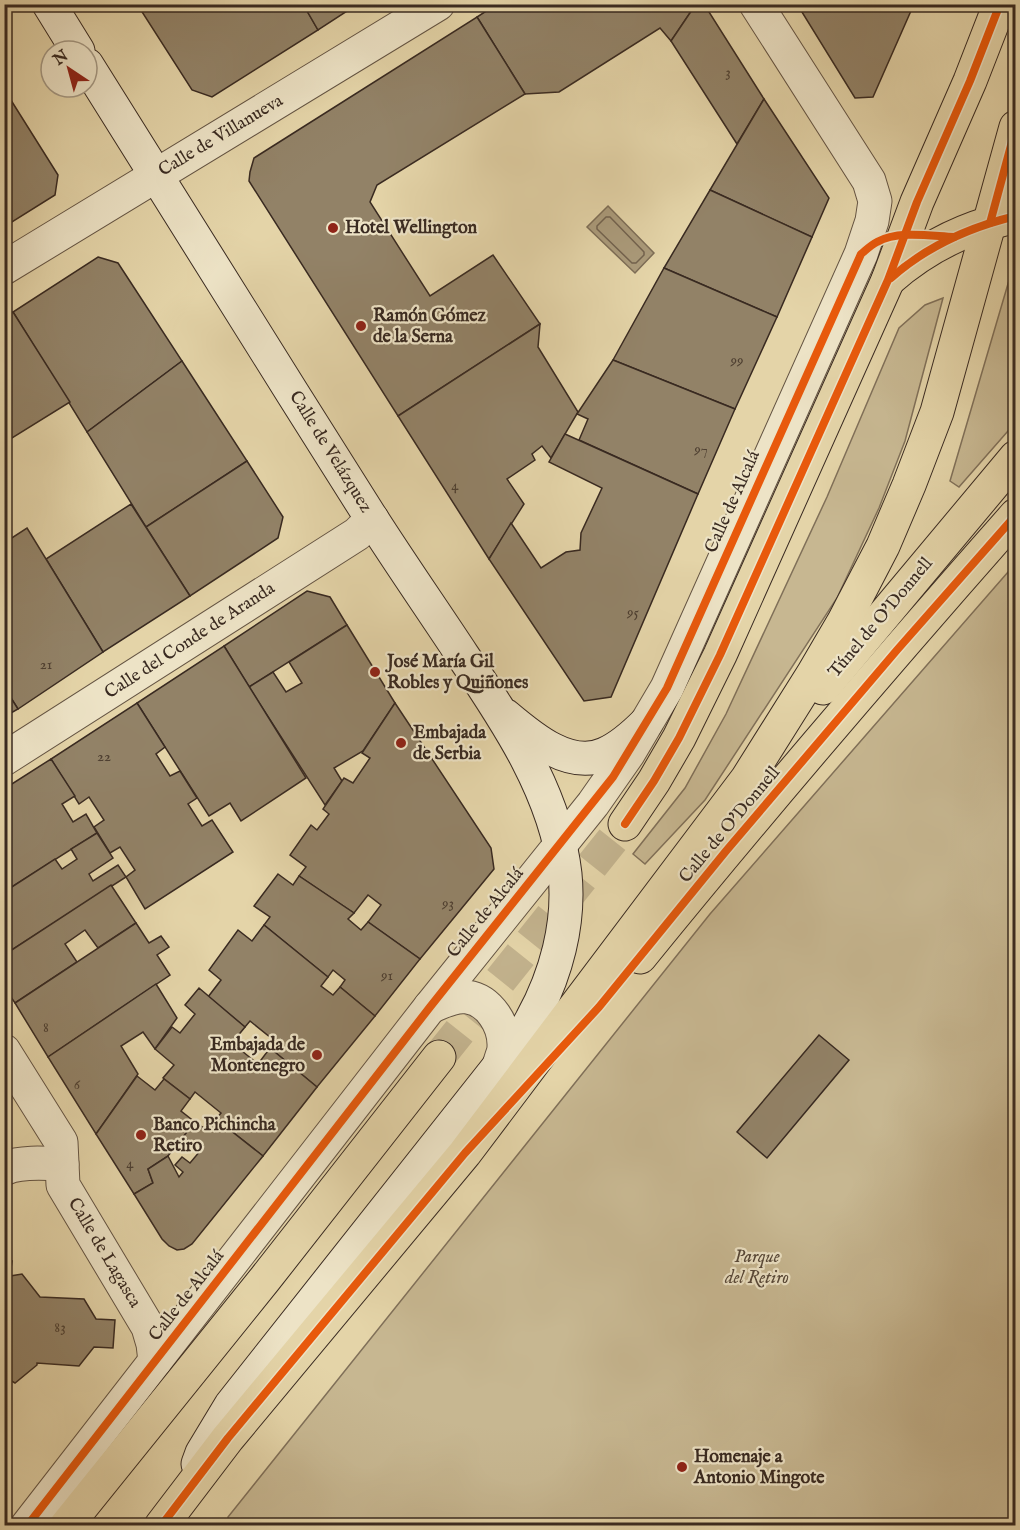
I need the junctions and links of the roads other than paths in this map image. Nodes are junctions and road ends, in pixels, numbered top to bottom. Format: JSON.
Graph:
{"nodes":[{"id":1,"x":49,"y":4,"type":"edge"},
{"id":2,"x":438,"y":4,"type":"edge"},
{"id":3,"x":756,"y":4,"type":"edge"},
{"id":4,"x":1000,"y":4,"type":"edge"},
{"id":5,"x":71,"y":39,"type":"edge"},
{"id":6,"x":99,"y":84,"type":"edge"},
{"id":7,"x":1016,"y":127,"type":"edge"},
{"id":8,"x":156,"y":175,"type":"junction"},
{"id":9,"x":1003,"y":219,"type":"edge"},
{"id":10,"x":904,"y":235,"type":"junction"},
{"id":11,"x":954,"y":237,"type":"junction"},
{"id":12,"x":861,"y":254,"type":"junction"},
{"id":13,"x":4,"y":268,"type":"edge"},
{"id":14,"x":888,"y":280,"type":"junction"},
{"id":15,"x":1016,"y":457,"type":"edge"},
{"id":16,"x":1016,"y":515,"type":"edge"},
{"id":17,"x":372,"y":519,"type":"junction"},
{"id":18,"x":498,"y":708,"type":"junction"},
{"id":19,"x":646,"y":723,"type":"junction"},
{"id":20,"x":4,"y":759,"type":"edge"},
{"id":21,"x":747,"y":779,"type":"junction"},
{"id":22,"x":625,"y":824,"type":"tunnel mouth"},
{"id":23,"x":560,"y":845,"type":"junction"},
{"id":24,"x":430,"y":1007,"type":"junction"},
{"id":25,"x":4,"y":1051,"type":"edge"},
{"id":26,"x":439,"y":1057,"type":"tunnel mouth"},
{"id":27,"x":499,"y":1066,"type":"junction"},
{"id":28,"x":465,"y":1153,"type":"junction"},
{"id":29,"x":62,"y":1164,"type":"junction"},
{"id":30,"x":4,"y":1169,"type":"edge"},
{"id":31,"x":155,"y":1361,"type":"junction"},
{"id":32,"x":190,"y":1488,"type":"junction"},
{"id":33,"x":27,"y":1526,"type":"edge"},
{"id":34,"x":66,"y":1526,"type":"edge"},
{"id":35,"x":161,"y":1526,"type":"edge"}],
"edges":[{"from":1,"to":5,"type":"street"},
{"from":2,"to":8,"type":"street","name":"Calle de Villanueva"},
{"from":3,"to":12,"type":"street","name":"Calle de Alcalá"},
{"from":4,"to":10,"type":"main road"},
{"from":6,"to":8,"type":"street","name":"Calle de Velázquez"},
{"from":7,"to":9,"type":"main road"},
{"from":8,"to":13,"type":"street","name":"Calle de Villanueva"},
{"from":8,"to":17,"type":"street","name":"Calle de Velázquez"},
{"from":9,"to":11,"type":"main road"},
{"from":9,"to":21,"type":"main road"},
{"from":10,"to":11,"type":"street"},
{"from":10,"to":12,"type":"street"},
{"from":10,"to":14,"type":"main road"},
{"from":11,"to":14,"type":"main road"},
{"from":12,"to":19,"type":"street","name":"Calle de Alcalá"},
{"from":14,"to":22,"type":"main road"},
{"from":15,"to":21,"type":"main road","name":"Túnel de O'Donnell"},
{"from":16,"to":28,"type":"main road","name":"Calle de O'Donnell"},
{"from":17,"to":18,"type":"street","name":"Calle de Velázquez"},
{"from":17,"to":20,"type":"street","name":"Calle del Conde de Aranda"},
{"from":18,"to":19,"type":"street"},
{"from":18,"to":23,"type":"street","name":"Calle de Velázquez"},
{"from":19,"to":23,"type":"street","name":"Calle de Alcalá"},
{"from":21,"to":28,"type":"main road"},
{"from":23,"to":24,"type":"street","name":"Calle de Alcalá"},
{"from":23,"to":27,"type":"street"},
{"from":24,"to":27,"type":"street"},
{"from":24,"to":31,"type":"street","name":"Calle de Alcalá"},
{"from":25,"to":29,"type":"street","name":"Calle de Lagasca"},
{"from":26,"to":34,"type":"main road"},
{"from":27,"to":32,"type":"street"},
{"from":28,"to":32,"type":"main road"},
{"from":29,"to":30,"type":"street"},
{"from":29,"to":31,"type":"street","name":"Calle de Lagasca"},
{"from":31,"to":33,"type":"street","name":"Calle de Alcalá"},
{"from":32,"to":35,"type":"main road"}]}
